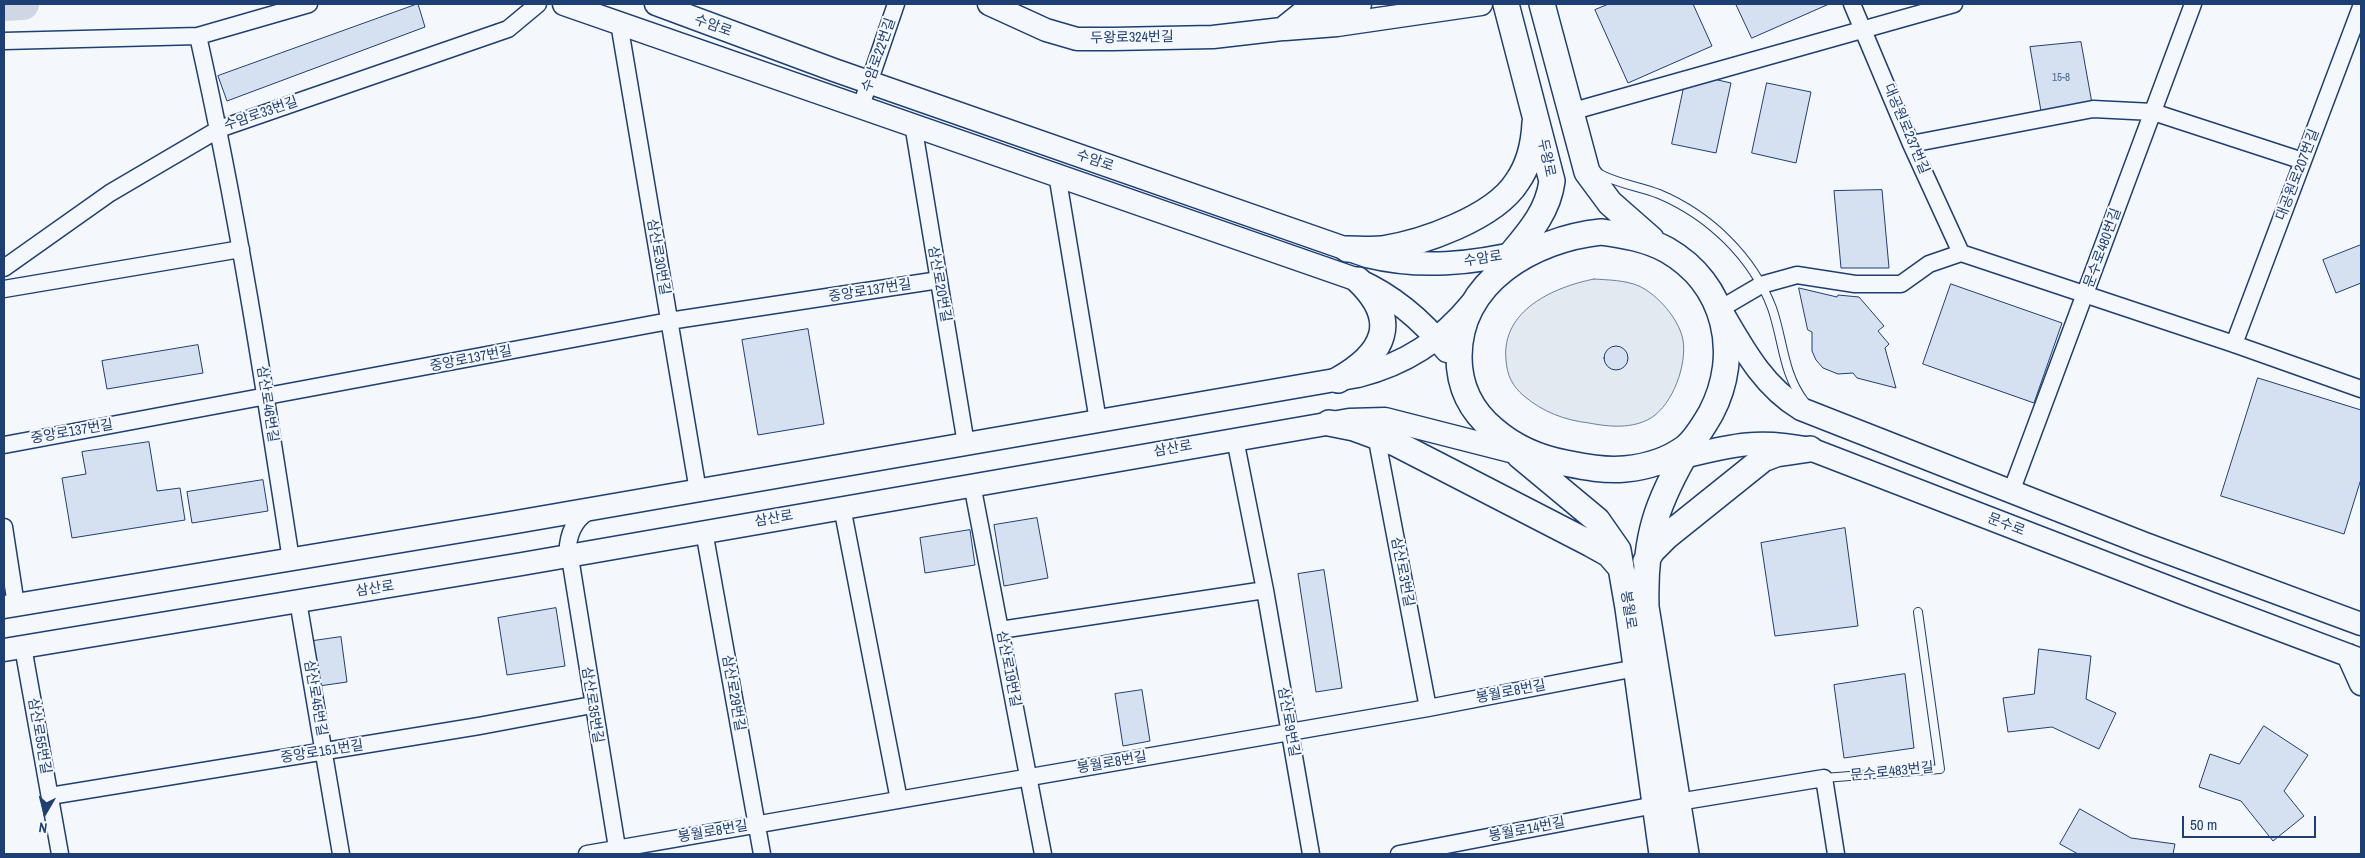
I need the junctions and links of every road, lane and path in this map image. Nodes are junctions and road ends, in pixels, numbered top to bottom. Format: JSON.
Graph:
{"nodes":[{"id":1,"x":309,"y":4,"type":"edge"},
{"id":2,"x":538,"y":4,"type":"edge"},
{"id":3,"x":564,"y":4,"type":"edge"},
{"id":4,"x":656,"y":4,"type":"edge"},
{"id":5,"x":896,"y":4,"type":"edge"},
{"id":6,"x":989,"y":4,"type":"edge"},
{"id":7,"x":1360,"y":4,"type":"edge"},
{"id":8,"x":1480,"y":4,"type":"edge"},
{"id":9,"x":1506,"y":4,"type":"edge"},
{"id":10,"x":1542,"y":4,"type":"edge"},
{"id":11,"x":1557,"y":4,"type":"edge"},
{"id":12,"x":1852,"y":4,"type":"edge"},
{"id":13,"x":1954,"y":4,"type":"edge"},
{"id":14,"x":2193,"y":4,"type":"edge"},
{"id":15,"x":1334,"y":5,"type":"edge"},
{"id":16,"x":2361,"y":7,"type":"edge"},
{"id":17,"x":618,"y":23,"type":"junction"},
{"id":18,"x":1282,"y":29,"type":"junction"},
{"id":19,"x":1549,"y":30,"type":"junction"},
{"id":20,"x":1865,"y":30,"type":"junction"},
{"id":21,"x":198,"y":36,"type":"junction"},
{"id":22,"x":4,"y":41,"type":"edge"},
{"id":23,"x":869,"y":82,"type":"junction"},
{"id":24,"x":861,"y":106,"type":"junction"},
{"id":25,"x":1535,"y":111,"type":"junction"},
{"id":26,"x":1570,"y":112,"type":"junction"},
{"id":27,"x":2153,"y":112,"type":"junction"},
{"id":28,"x":913,"y":124,"type":"junction"},
{"id":29,"x":219,"y":129,"type":"junction"},
{"id":30,"x":1911,"y":144,"type":"junction"},
{"id":31,"x":1582,"y":159,"type":"junction"},
{"id":32,"x":2303,"y":161,"type":"junction"},
{"id":33,"x":1057,"y":174,"type":"junction"},
{"id":34,"x":1543,"y":246,"type":"junction"},
{"id":35,"x":1347,"y":249,"type":"junction"},
{"id":36,"x":241,"y":250,"type":"junction"},
{"id":37,"x":1667,"y":250,"type":"junction"},
{"id":38,"x":1961,"y":253,"type":"junction"},
{"id":39,"x":1510,"y":255,"type":"junction"},
{"id":40,"x":4,"y":268,"type":"edge"},
{"id":41,"x":939,"y":280,"type":"junction"},
{"id":42,"x":1358,"y":280,"type":"junction"},
{"id":43,"x":1761,"y":285,"type":"junction"},
{"id":44,"x":4,"y":289,"type":"edge"},
{"id":45,"x":1480,"y":292,"type":"junction"},
{"id":46,"x":2086,"y":294,"type":"junction"},
{"id":47,"x":1720,"y":308,"type":"junction"},
{"id":48,"x":669,"y":321,"type":"junction"},
{"id":49,"x":1437,"y":339,"type":"junction"},
{"id":50,"x":2234,"y":344,"type":"junction"},
{"id":51,"x":1459,"y":371,"type":"junction"},
{"id":52,"x":1338,"y":380,"type":"junction"},
{"id":53,"x":2361,"y":389,"type":"edge"},
{"id":54,"x":266,"y":398,"type":"junction"},
{"id":55,"x":1824,"y":419,"type":"junction"},
{"id":56,"x":1098,"y":421,"type":"junction"},
{"id":57,"x":1484,"y":422,"type":"junction"},
{"id":58,"x":1329,"y":423,"type":"junction"},
{"id":59,"x":1376,"y":435,"type":"junction"},
{"id":60,"x":1235,"y":439,"type":"junction"},
{"id":61,"x":966,"y":444,"type":"junction"},
{"id":62,"x":4,"y":445,"type":"edge"},
{"id":63,"x":1689,"y":448,"type":"junction"},
{"id":64,"x":1810,"y":449,"type":"junction"},
{"id":65,"x":1514,"y":452,"type":"junction"},
{"id":66,"x":1541,"y":458,"type":"junction"},
{"id":67,"x":972,"y":484,"type":"junction"},
{"id":68,"x":698,"y":491,"type":"junction"},
{"id":69,"x":2012,"y":492,"type":"junction"},
{"id":70,"x":842,"y":507,"type":"junction"},
{"id":71,"x":596,"y":508,"type":"junction"},
{"id":72,"x":4,"y":527,"type":"edge"},
{"id":73,"x":704,"y":531,"type":"junction"},
{"id":74,"x":568,"y":556,"type":"junction"},
{"id":75,"x":291,"y":560,"type":"junction"},
{"id":76,"x":1646,"y":561,"type":"junction"},
{"id":77,"x":1621,"y":568,"type":"junction"},
{"id":78,"x":1265,"y":590,"type":"junction"},
{"id":79,"x":298,"y":601,"type":"junction"},
{"id":80,"x":10,"y":606,"type":"edge"},
{"id":81,"x":1918,"y":612,"type":"dead end"},
{"id":82,"x":2361,"y":624,"type":"edge"},
{"id":83,"x":1000,"y":630,"type":"junction"},
{"id":84,"x":1641,"y":636,"type":"junction"},
{"id":85,"x":13,"y":648,"type":"edge"},
{"id":86,"x":2355,"y":657,"type":"edge"},
{"id":87,"x":1636,"y":668,"type":"junction"},
{"id":88,"x":2361,"y":684,"type":"edge"},
{"id":89,"x":592,"y":705,"type":"junction"},
{"id":90,"x":1428,"y":708,"type":"junction"},
{"id":91,"x":1290,"y":732,"type":"junction"},
{"id":92,"x":324,"y":752,"type":"junction"},
{"id":93,"x":1029,"y":777,"type":"junction"},
{"id":94,"x":1824,"y":778,"type":"junction"},
{"id":95,"x":50,"y":796,"type":"junction"},
{"id":96,"x":899,"y":800,"type":"junction"},
{"id":97,"x":1666,"y":804,"type":"junction"},
{"id":98,"x":757,"y":825,"type":"junction"},
{"id":99,"x":617,"y":852,"type":"edge"},
{"id":100,"x":60,"y":854,"type":"edge"},
{"id":101,"x":341,"y":854,"type":"edge"},
{"id":102,"x":587,"y":854,"type":"edge"},
{"id":103,"x":762,"y":854,"type":"edge"},
{"id":104,"x":1043,"y":854,"type":"edge"},
{"id":105,"x":1311,"y":854,"type":"edge"},
{"id":106,"x":1399,"y":854,"type":"edge"},
{"id":107,"x":1662,"y":854,"type":"edge"},
{"id":108,"x":1686,"y":854,"type":"edge"},
{"id":109,"x":1836,"y":854,"type":"edge"}],
"edges":[{"from":1,"to":21,"type":"street"},
{"from":2,"to":29,"type":"street","name":"수암로33번길"},
{"from":3,"to":17,"type":"main road","name":"수암로"},
{"from":4,"to":23,"type":"main road","name":"수암로"},
{"from":5,"to":23,"type":"street","name":"수암로22번길"},
{"from":6,"to":18,"type":"main road","name":"두왕로324번길"},
{"from":7,"to":15,"type":"main road"},
{"from":8,"to":18,"type":"main road","name":"두왕로324번길"},
{"from":9,"to":25,"type":"main road","name":"두왕로"},
{"from":10,"to":19,"type":"main road"},
{"from":11,"to":19,"type":"main road"},
{"from":12,"to":20,"type":"street","name":"대공원로237번길"},
{"from":13,"to":20,"type":"street"},
{"from":14,"to":27,"type":"street","name":"문수로480번길"},
{"from":15,"to":18,"type":"main road"},
{"from":16,"to":32,"type":"street","name":"대공원로207번길"},
{"from":17,"to":24,"type":"main road","name":"수암로"},
{"from":17,"to":48,"type":"street","name":"삼산로30번길"},
{"from":19,"to":26,"type":"main road"},
{"from":20,"to":26,"type":"street"},
{"from":20,"to":30,"type":"street","name":"대공원로237번길"},
{"from":21,"to":22,"type":"street"},
{"from":21,"to":29,"type":"street","name":"삼산로46번길"},
{"from":23,"to":24,"type":"street","name":"수암로22번길"},
{"from":23,"to":35,"type":"main road","name":"수암로"},
{"from":24,"to":28,"type":"main road","name":"수암로"},
{"from":25,"to":35,"type":"main road"},
{"from":25,"to":39,"type":"main road","name":"두왕로"},
{"from":26,"to":31,"type":"main road"},
{"from":27,"to":30,"type":"street"},
{"from":27,"to":32,"type":"street"},
{"from":27,"to":46,"type":"street","name":"문수로480번길"},
{"from":28,"to":33,"type":"main road","name":"수암로"},
{"from":28,"to":41,"type":"street","name":"삼산로20번길"},
{"from":29,"to":36,"type":"street","name":"삼산로46번길"},
{"from":29,"to":40,"type":"street","name":"수암로33번길"},
{"from":30,"to":38,"type":"street","name":"대공원로237번길"},
{"from":31,"to":37,"type":"main road"},
{"from":31,"to":43,"type":"lane"},
{"from":32,"to":50,"type":"street","name":"대공원로207번길"},
{"from":33,"to":42,"type":"main road","name":"수암로"},
{"from":33,"to":56,"type":"street","name":"수암로"},
{"from":34,"to":37,"type":"main road"},
{"from":34,"to":39,"type":"main road","name":"수암로"},
{"from":34,"to":45,"type":"main road"},
{"from":35,"to":39,"type":"main road","name":"수암로"},
{"from":36,"to":44,"type":"street"},
{"from":36,"to":54,"type":"street","name":"삼산로46번길"},
{"from":37,"to":47,"type":"main road"},
{"from":38,"to":43,"type":"street"},
{"from":38,"to":46,"type":"street"},
{"from":39,"to":45,"type":"main road","name":"두왕로"},
{"from":41,"to":48,"type":"street","name":"중앙로137번길"},
{"from":41,"to":61,"type":"street","name":"삼산로20번길"},
{"from":42,"to":49,"type":"main road","name":"수암로"},
{"from":42,"to":52,"type":"main road"},
{"from":43,"to":47,"type":"street"},
{"from":43,"to":55,"type":"lane"},
{"from":45,"to":49,"type":"main road"},
{"from":45,"to":51,"type":"main road"},
{"from":46,"to":50,"type":"street"},
{"from":46,"to":69,"type":"street","name":"문수로480번길"},
{"from":47,"to":55,"type":"main road"},
{"from":47,"to":63,"type":"main road","name":"봉월로"},
{"from":48,"to":54,"type":"street","name":"중앙로137번길"},
{"from":48,"to":68,"type":"street","name":"삼산로30번길"},
{"from":49,"to":51,"type":"main road","name":"수암로"},
{"from":49,"to":52,"type":"main road"},
{"from":50,"to":53,"type":"street"},
{"from":51,"to":57,"type":"main road"},
{"from":52,"to":56,"type":"main road"},
{"from":54,"to":62,"type":"street","name":"중앙로137번길"},
{"from":54,"to":75,"type":"street","name":"삼산로46번길"},
{"from":55,"to":69,"type":"main road"},
{"from":56,"to":61,"type":"main road"},
{"from":57,"to":65,"type":"main road","name":"봉월로"},
{"from":57,"to":66,"type":"main road"},
{"from":58,"to":59,"type":"main road"},
{"from":58,"to":60,"type":"main road","name":"삼산로"},
{"from":58,"to":65,"type":"main road","name":"삼산로"},
{"from":59,"to":77,"type":"main road"},
{"from":59,"to":90,"type":"street","name":"삼산로3번길"},
{"from":60,"to":67,"type":"main road","name":"삼산로"},
{"from":60,"to":78,"type":"street","name":"삼산로9번길"},
{"from":61,"to":68,"type":"main road"},
{"from":63,"to":64,"type":"main road","name":"문수로"},
{"from":63,"to":66,"type":"main road"},
{"from":63,"to":76,"type":"main road","name":"봉월로"},
{"from":64,"to":76,"type":"main road"},
{"from":64,"to":86,"type":"main road","name":"문수로"},
{"from":65,"to":66,"type":"main road","name":"삼산로"},
{"from":65,"to":77,"type":"main road","name":"봉월로"},
{"from":67,"to":70,"type":"main road","name":"삼산로"},
{"from":67,"to":83,"type":"street","name":"삼산로19번길"},
{"from":68,"to":71,"type":"main road"},
{"from":69,"to":82,"type":"main road"},
{"from":70,"to":73,"type":"main road","name":"삼산로"},
{"from":70,"to":96,"type":"street"},
{"from":71,"to":74,"type":"street","name":"삼산로35번길"},
{"from":71,"to":75,"type":"main road"},
{"from":72,"to":80,"type":"street"},
{"from":73,"to":74,"type":"main road","name":"삼산로"},
{"from":73,"to":98,"type":"street","name":"삼산로29번길"},
{"from":74,"to":79,"type":"main road","name":"삼산로"},
{"from":74,"to":89,"type":"street","name":"삼산로35번길"},
{"from":75,"to":80,"type":"main road"},
{"from":76,"to":84,"type":"main road","name":"봉월로"},
{"from":77,"to":84,"type":"main road","name":"봉월로"},
{"from":78,"to":83,"type":"street"},
{"from":78,"to":91,"type":"street","name":"삼산로9번길"},
{"from":79,"to":85,"type":"main road","name":"삼산로"},
{"from":79,"to":92,"type":"street","name":"삼산로45번길"},
{"from":81,"to":94,"type":"lane","name":"문수로483번길"},
{"from":83,"to":93,"type":"street","name":"삼산로19번길"},
{"from":84,"to":87,"type":"main road","name":"봉월로"},
{"from":84,"to":97,"type":"main road"},
{"from":85,"to":95,"type":"street","name":"삼산로55번길"},
{"from":86,"to":88,"type":"main road"},
{"from":87,"to":90,"type":"street","name":"봉월로8번길"},
{"from":87,"to":97,"type":"main road","name":"봉월로"},
{"from":89,"to":92,"type":"street","name":"중앙로151번길"},
{"from":89,"to":99,"type":"street","name":"삼산로35번길"},
{"from":90,"to":91,"type":"street","name":"봉월로8번길"},
{"from":91,"to":93,"type":"street","name":"봉월로8번길"},
{"from":91,"to":105,"type":"street","name":"삼산로9번길"},
{"from":92,"to":95,"type":"street","name":"중앙로151번길"},
{"from":92,"to":101,"type":"street","name":"삼산로45번길"},
{"from":93,"to":96,"type":"street","name":"봉월로8번길"},
{"from":93,"to":104,"type":"street","name":"삼산로19번길"},
{"from":94,"to":97,"type":"street","name":"봉월로14번길"},
{"from":94,"to":109,"type":"street"},
{"from":95,"to":100,"type":"street","name":"삼산로55번길"},
{"from":96,"to":98,"type":"street","name":"봉월로8번길"},
{"from":97,"to":106,"type":"street","name":"봉월로14번길"},
{"from":97,"to":107,"type":"main road","name":"봉월로"},
{"from":97,"to":108,"type":"main road"},
{"from":98,"to":99,"type":"street","name":"봉월로8번길"},
{"from":98,"to":103,"type":"street","name":"삼산로29번길"},
{"from":99,"to":102,"type":"street","name":"봉월로8번길"}]}
